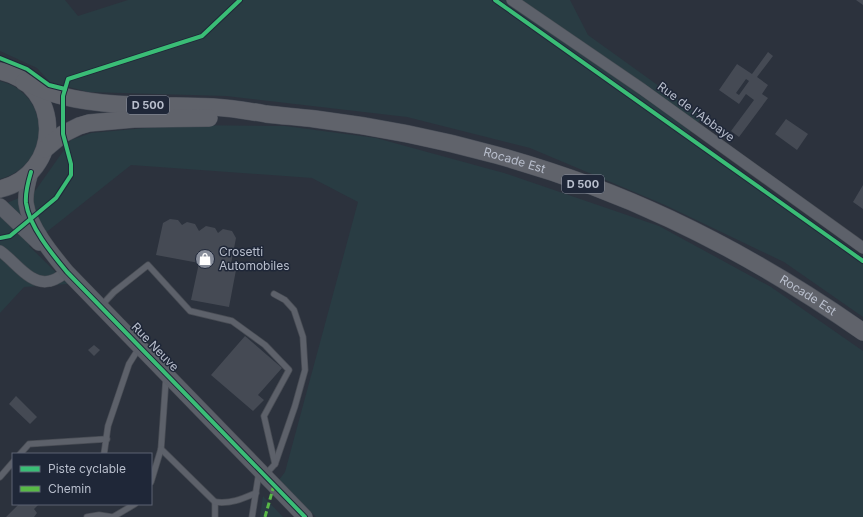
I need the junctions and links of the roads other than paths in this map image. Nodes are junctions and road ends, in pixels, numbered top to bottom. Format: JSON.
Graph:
{"nodes":[{"id":1,"x":512,"y":0,"type":"edge"},
{"id":2,"x":1,"y":71,"type":"edge"},
{"id":3,"x":24,"y":82,"type":"junction"},
{"id":4,"x":273,"y":115,"type":"junction"},
{"id":5,"x":45,"y":149,"type":"junction"},
{"id":6,"x":31,"y":172,"type":"junction"},
{"id":7,"x":0,"y":189,"type":"edge"},
{"id":8,"x":0,"y":206,"type":"edge"},
{"id":9,"x":863,"y":248,"type":"edge"},
{"id":10,"x":0,"y":251,"type":"edge"},
{"id":11,"x":55,"y":258,"type":"junction"},
{"id":12,"x":67,"y":272,"type":"junction"},
{"id":13,"x":274,"y":294,"type":"dead end"},
{"id":14,"x":101,"y":307,"type":"junction"},
{"id":15,"x":863,"y":332,"type":"edge"},
{"id":16,"x":140,"y":346,"type":"junction"},
{"id":17,"x":167,"y":374,"type":"junction"},
{"id":18,"x":106,"y":439,"type":"junction"},
{"id":19,"x":161,"y":449,"type":"junction"},
{"id":20,"x":21,"y":453,"type":"edge"},
{"id":21,"x":104,"y":453,"type":"edge"},
{"id":22,"x":12,"y":463,"type":"edge"},
{"id":23,"x":275,"y":464,"type":"junction"},
{"id":24,"x":262,"y":473,"type":"junction"},
{"id":25,"x":0,"y":477,"type":"edge"},
{"id":26,"x":152,"y":479,"type":"edge"},
{"id":27,"x":256,"y":493,"type":"junction"},
{"id":28,"x":215,"y":502,"type":"junction"},
{"id":29,"x":133,"y":505,"type":"edge"},
{"id":30,"x":87,"y":517,"type":"edge"},
{"id":31,"x":112,"y":517,"type":"edge"},
{"id":32,"x":215,"y":517,"type":"edge"},
{"id":33,"x":252,"y":517,"type":"edge"},
{"id":34,"x":305,"y":517,"type":"edge"}],
"edges":[{"from":1,"to":9,"type":"street","name":"Rue de l'Abbaye"},
{"from":2,"to":3,"type":"main road"},
{"from":3,"to":4,"type":"main road","number":"D 500"},
{"from":3,"to":5,"type":"main road"},
{"from":4,"to":5,"type":"main road","number":"D 500"},
{"from":4,"to":15,"type":"main road","name":"Rocade Est","number":"D 500"},
{"from":5,"to":6,"type":"main road"},
{"from":6,"to":7,"type":"main road"},
{"from":6,"to":11,"type":"street","name":"Rue Neuve"},
{"from":8,"to":11,"type":"street","name":"Rue Neuve"},
{"from":10,"to":12,"type":"street"},
{"from":11,"to":12,"type":"street","name":"Rue Neuve"},
{"from":12,"to":14,"type":"street","name":"Rue Neuve"},
{"from":13,"to":23,"type":"lane"},
{"from":14,"to":16,"type":"street","name":"Rue Neuve"},
{"from":14,"to":23,"type":"lane"},
{"from":16,"to":17,"type":"street","name":"Rue Neuve"},
{"from":16,"to":18,"type":"lane"},
{"from":17,"to":19,"type":"lane"},
{"from":17,"to":24,"type":"street","name":"Rue Neuve"},
{"from":18,"to":20,"type":"lane"},
{"from":18,"to":21,"type":"lane"},
{"from":19,"to":26,"type":"lane"},
{"from":19,"to":28,"type":"lane"},
{"from":22,"to":25,"type":"lane"},
{"from":23,"to":24,"type":"lane"},
{"from":24,"to":27,"type":"lane"},
{"from":24,"to":34,"type":"street","name":"Rue Neuve"},
{"from":27,"to":28,"type":"lane"},
{"from":27,"to":33,"type":"lane"},
{"from":28,"to":32,"type":"lane"},
{"from":29,"to":31,"type":"lane"},
{"from":30,"to":31,"type":"lane"}]}
